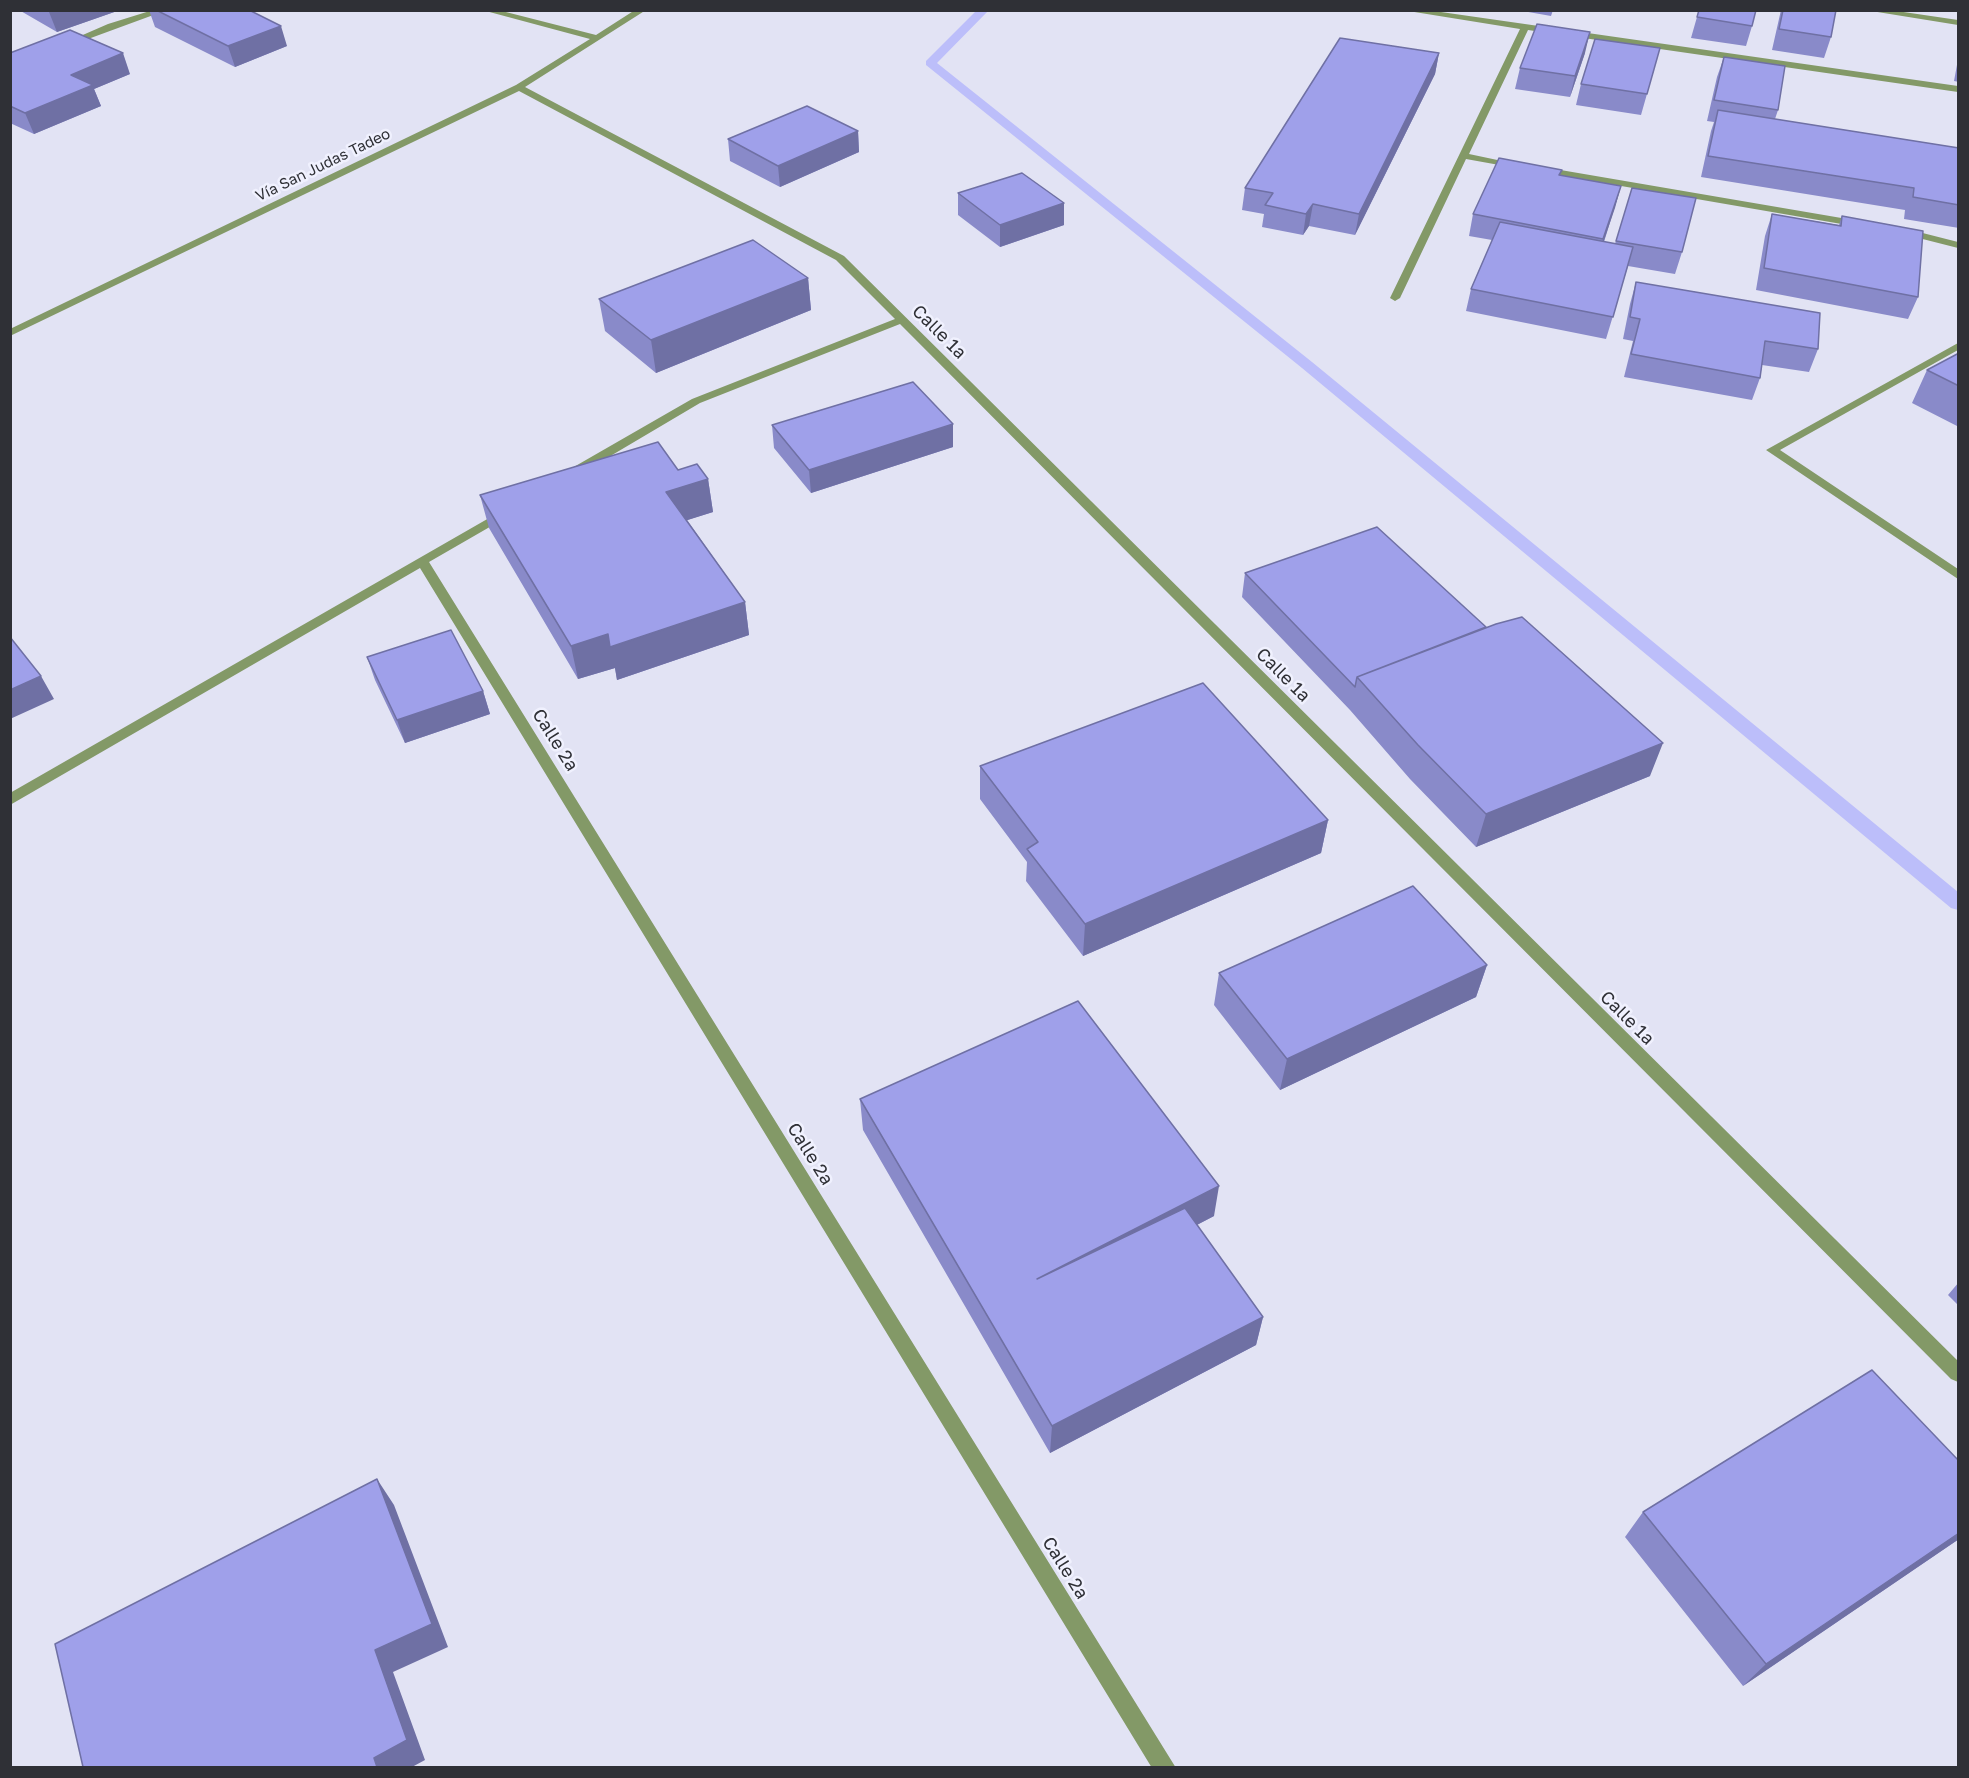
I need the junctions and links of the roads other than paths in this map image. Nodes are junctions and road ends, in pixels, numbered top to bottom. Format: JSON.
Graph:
{"nodes":[{"id":1,"x":163,"y":10,"type":"edge"},
{"id":2,"x":486,"y":10,"type":"edge"},
{"id":3,"x":642,"y":10,"type":"edge"},
{"id":4,"x":1406,"y":10,"type":"edge"},
{"id":5,"x":1869,"y":10,"type":"edge"},
{"id":6,"x":1959,"y":23,"type":"edge"},
{"id":7,"x":1524,"y":29,"type":"junction"},
{"id":8,"x":596,"y":38,"type":"junction"},
{"id":9,"x":61,"y":46,"type":"edge"},
{"id":10,"x":519,"y":87,"type":"junction"},
{"id":11,"x":1959,"y":89,"type":"edge"},
{"id":12,"x":1463,"y":156,"type":"junction"},
{"id":13,"x":1522,"y":166,"type":"edge"},
{"id":14,"x":1533,"y":168,"type":"edge"},
{"id":15,"x":1875,"y":226,"type":"edge"},
{"id":16,"x":1887,"y":229,"type":"edge"},
{"id":17,"x":1959,"y":245,"type":"edge"},
{"id":18,"x":1395,"y":298,"type":"dead end"},
{"id":19,"x":901,"y":320,"type":"junction"},
{"id":20,"x":10,"y":333,"type":"edge"},
{"id":21,"x":1959,"y":346,"type":"edge"},
{"id":22,"x":564,"y":478,"type":"edge"},
{"id":23,"x":513,"y":508,"type":"edge"},
{"id":24,"x":422,"y":561,"type":"junction"},
{"id":25,"x":1959,"y":575,"type":"edge"},
{"id":26,"x":10,"y":800,"type":"edge"},
{"id":27,"x":1959,"y":1373,"type":"edge"},
{"id":28,"x":1165,"y":1767,"type":"edge"}],
"edges":[{"from":1,"to":9,"type":"street"},
{"from":2,"to":8,"type":"street"},
{"from":3,"to":8,"type":"street","name":"Vía San Judas Tadeo"},
{"from":4,"to":7,"type":"street"},
{"from":5,"to":6,"type":"street"},
{"from":7,"to":11,"type":"street"},
{"from":7,"to":12,"type":"street"},
{"from":8,"to":10,"type":"street","name":"Vía San Judas Tadeo"},
{"from":10,"to":19,"type":"street","name":"Calle 1a"},
{"from":10,"to":20,"type":"street","name":"Vía San Judas Tadeo"},
{"from":12,"to":13,"type":"street"},
{"from":12,"to":18,"type":"street"},
{"from":14,"to":15,"type":"street"},
{"from":16,"to":17,"type":"street"},
{"from":19,"to":22,"type":"street"},
{"from":19,"to":27,"type":"street","name":"Calle 1a"},
{"from":21,"to":25,"type":"street"},
{"from":23,"to":24,"type":"street"},
{"from":24,"to":26,"type":"street"},
{"from":24,"to":28,"type":"street","name":"Calle 2a"}]}
